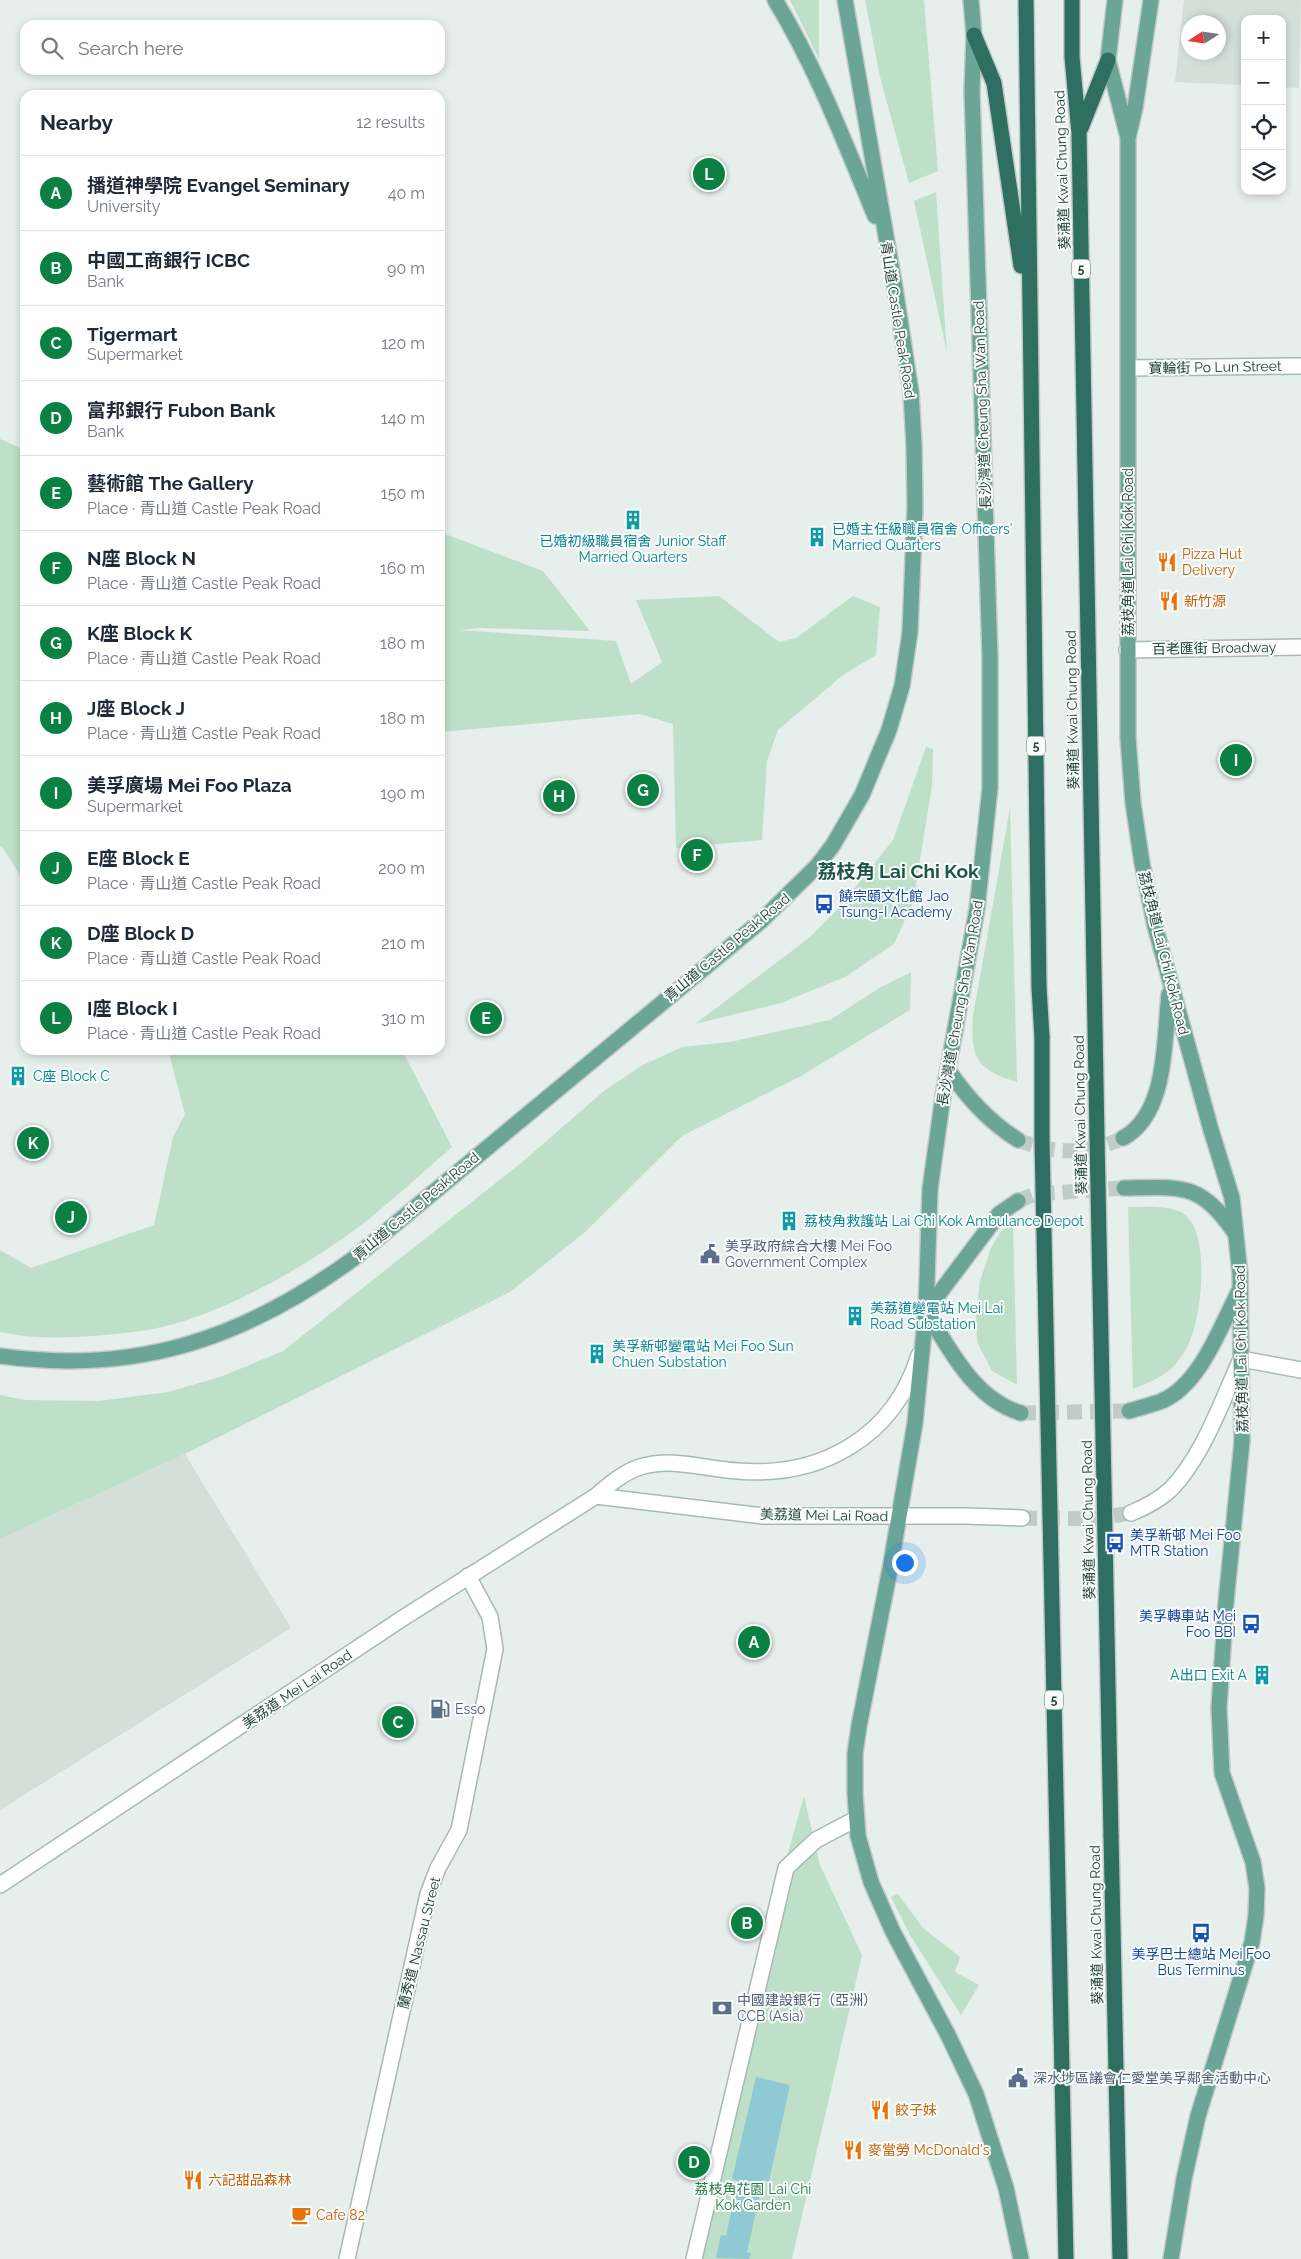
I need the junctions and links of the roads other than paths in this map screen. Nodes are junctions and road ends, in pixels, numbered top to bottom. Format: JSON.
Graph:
{"nodes":[{"id":1,"x":775,"y":0,"type":"edge"},
{"id":2,"x":845,"y":0,"type":"edge"},
{"id":3,"x":971,"y":0,"type":"edge"},
{"id":4,"x":1026,"y":0,"type":"edge"},
{"id":5,"x":1072,"y":0,"type":"edge"},
{"id":6,"x":1115,"y":0,"type":"edge"},
{"id":7,"x":1150,"y":0,"type":"edge"},
{"id":8,"x":974,"y":35,"type":"junction"},
{"id":9,"x":1108,"y":60,"type":"junction"},
{"id":10,"x":1080,"y":133,"type":"junction"},
{"id":11,"x":1128,"y":138,"type":"junction"},
{"id":12,"x":886,"y":243,"type":"junction"},
{"id":13,"x":1030,"y":329,"type":"junction"},
{"id":14,"x":1301,"y":366,"type":"edge"},
{"id":15,"x":1129,"y":368,"type":"junction"},
{"id":16,"x":1301,"y":647,"type":"edge"},
{"id":17,"x":1127,"y":650,"type":"junction"},
{"id":18,"x":1170,"y":985,"type":"junction"},
{"id":19,"x":948,"y":1070,"type":"junction"},
{"id":20,"x":1122,"y":1138,"type":"tunnel mouth"},
{"id":21,"x":1018,"y":1140,"type":"tunnel mouth"},
{"id":22,"x":1124,"y":1188,"type":"tunnel mouth"},
{"id":23,"x":1018,"y":1201,"type":"tunnel mouth"},
{"id":24,"x":1238,"y":1236,"type":"junction"},
{"id":25,"x":1240,"y":1288,"type":"junction"},
{"id":26,"x":926,"y":1311,"type":"junction"},
{"id":27,"x":923,"y":1340,"type":"junction"},
{"id":28,"x":0,"y":1356,"type":"edge"},
{"id":29,"x":1241,"y":1360,"type":"junction"},
{"id":30,"x":1301,"y":1370,"type":"edge"},
{"id":31,"x":1128,"y":1411,"type":"tunnel mouth"},
{"id":32,"x":1021,"y":1413,"type":"tunnel mouth"},
{"id":33,"x":596,"y":1496,"type":"junction"},
{"id":34,"x":1131,"y":1513,"type":"tunnel mouth"},
{"id":35,"x":900,"y":1516,"type":"junction"},
{"id":36,"x":1022,"y":1518,"type":"tunnel mouth"},
{"id":37,"x":468,"y":1576,"type":"junction"},
{"id":38,"x":856,"y":1819,"type":"junction"},
{"id":39,"x":0,"y":1885,"type":"edge"},
{"id":40,"x":347,"y":2259,"type":"edge"},
{"id":41,"x":694,"y":2259,"type":"edge"},
{"id":42,"x":1021,"y":2259,"type":"edge"},
{"id":43,"x":1066,"y":2259,"type":"edge"},
{"id":44,"x":1120,"y":2259,"type":"edge"},
{"id":45,"x":1171,"y":2259,"type":"edge"}],
"edges":[{"from":1,"to":12,"type":"main road"},
{"from":2,"to":12,"type":"main road","name":"青山道 Castle Peak Road"},
{"from":3,"to":8,"type":"main road","name":"長沙灣道 Cheung Sha Wan Road"},
{"from":4,"to":13,"type":"highway","number":"5"},
{"from":5,"to":10,"type":"highway","name":"葵涌道 Kwai Chung Road","number":"5"},
{"from":6,"to":9,"type":"main road"},
{"from":7,"to":11,"type":"main road","name":"荔枝角道 Lai Chi Kok Road"},
{"from":8,"to":13,"type":"highway"},
{"from":8,"to":19,"type":"main road","name":"長沙灣道 Cheung Sha Wan Road"},
{"from":9,"to":10,"type":"highway"},
{"from":9,"to":11,"type":"main road"},
{"from":10,"to":44,"type":"highway","name":"葵涌道 Kwai Chung Road","number":"5","bridge":true},
{"from":11,"to":15,"type":"main road","name":"荔枝角道 Lai Chi Kok Road"},
{"from":12,"to":28,"type":"main road","name":"青山道 Castle Peak Road"},
{"from":13,"to":43,"type":"highway","number":"5","bridge":true},
{"from":14,"to":15,"type":"main road","name":"寶輪街 Po Lun Street"},
{"from":15,"to":17,"type":"main road","name":"荔枝角道 Lai Chi Kok Road"},
{"from":16,"to":17,"type":"main road","name":"百老匯街 Broadway"},
{"from":17,"to":18,"type":"main road","name":"荔枝角道 Lai Chi Kok Road"},
{"from":18,"to":20,"type":"main road"},
{"from":18,"to":24,"type":"main road","name":"荔枝角道 Lai Chi Kok Road"},
{"from":19,"to":21,"type":"main road"},
{"from":19,"to":26,"type":"main road","name":"長沙灣道 Cheung Sha Wan Road"},
{"from":22,"to":24,"type":"main road"},
{"from":23,"to":26,"type":"main road"},
{"from":24,"to":25,"type":"main road","name":"荔枝角道 Lai Chi Kok Road"},
{"from":25,"to":29,"type":"main road","name":"荔枝角道 Lai Chi Kok Road"},
{"from":25,"to":31,"type":"main road"},
{"from":26,"to":27,"type":"main road","name":"長沙灣道 Cheung Sha Wan Road"},
{"from":26,"to":32,"type":"main road"},
{"from":27,"to":33,"type":"main road","name":"美荔道 Mei Lai Road"},
{"from":27,"to":35,"type":"main road","name":"長沙灣道 Cheung Sha Wan Road"},
{"from":29,"to":30,"type":"main road"},
{"from":29,"to":34,"type":"main road"},
{"from":29,"to":45,"type":"main road","name":"荔枝角道 Lai Chi Kok Road"},
{"from":33,"to":35,"type":"main road","name":"美荔道 Mei Lai Road"},
{"from":33,"to":37,"type":"main road","name":"美荔道 Mei Lai Road"},
{"from":35,"to":36,"type":"main road","name":"美荔道 Mei Lai Road"},
{"from":35,"to":38,"type":"main road","name":"長沙灣道 Cheung Sha Wan Road"},
{"from":37,"to":39,"type":"main road","name":"美荔道 Mei Lai Road"},
{"from":37,"to":40,"type":"main road","name":"蘭秀道 Nassau Street"},
{"from":38,"to":41,"type":"main road"},
{"from":38,"to":42,"type":"main road","name":"長沙灣道 Cheung Sha Wan Road"}]}
